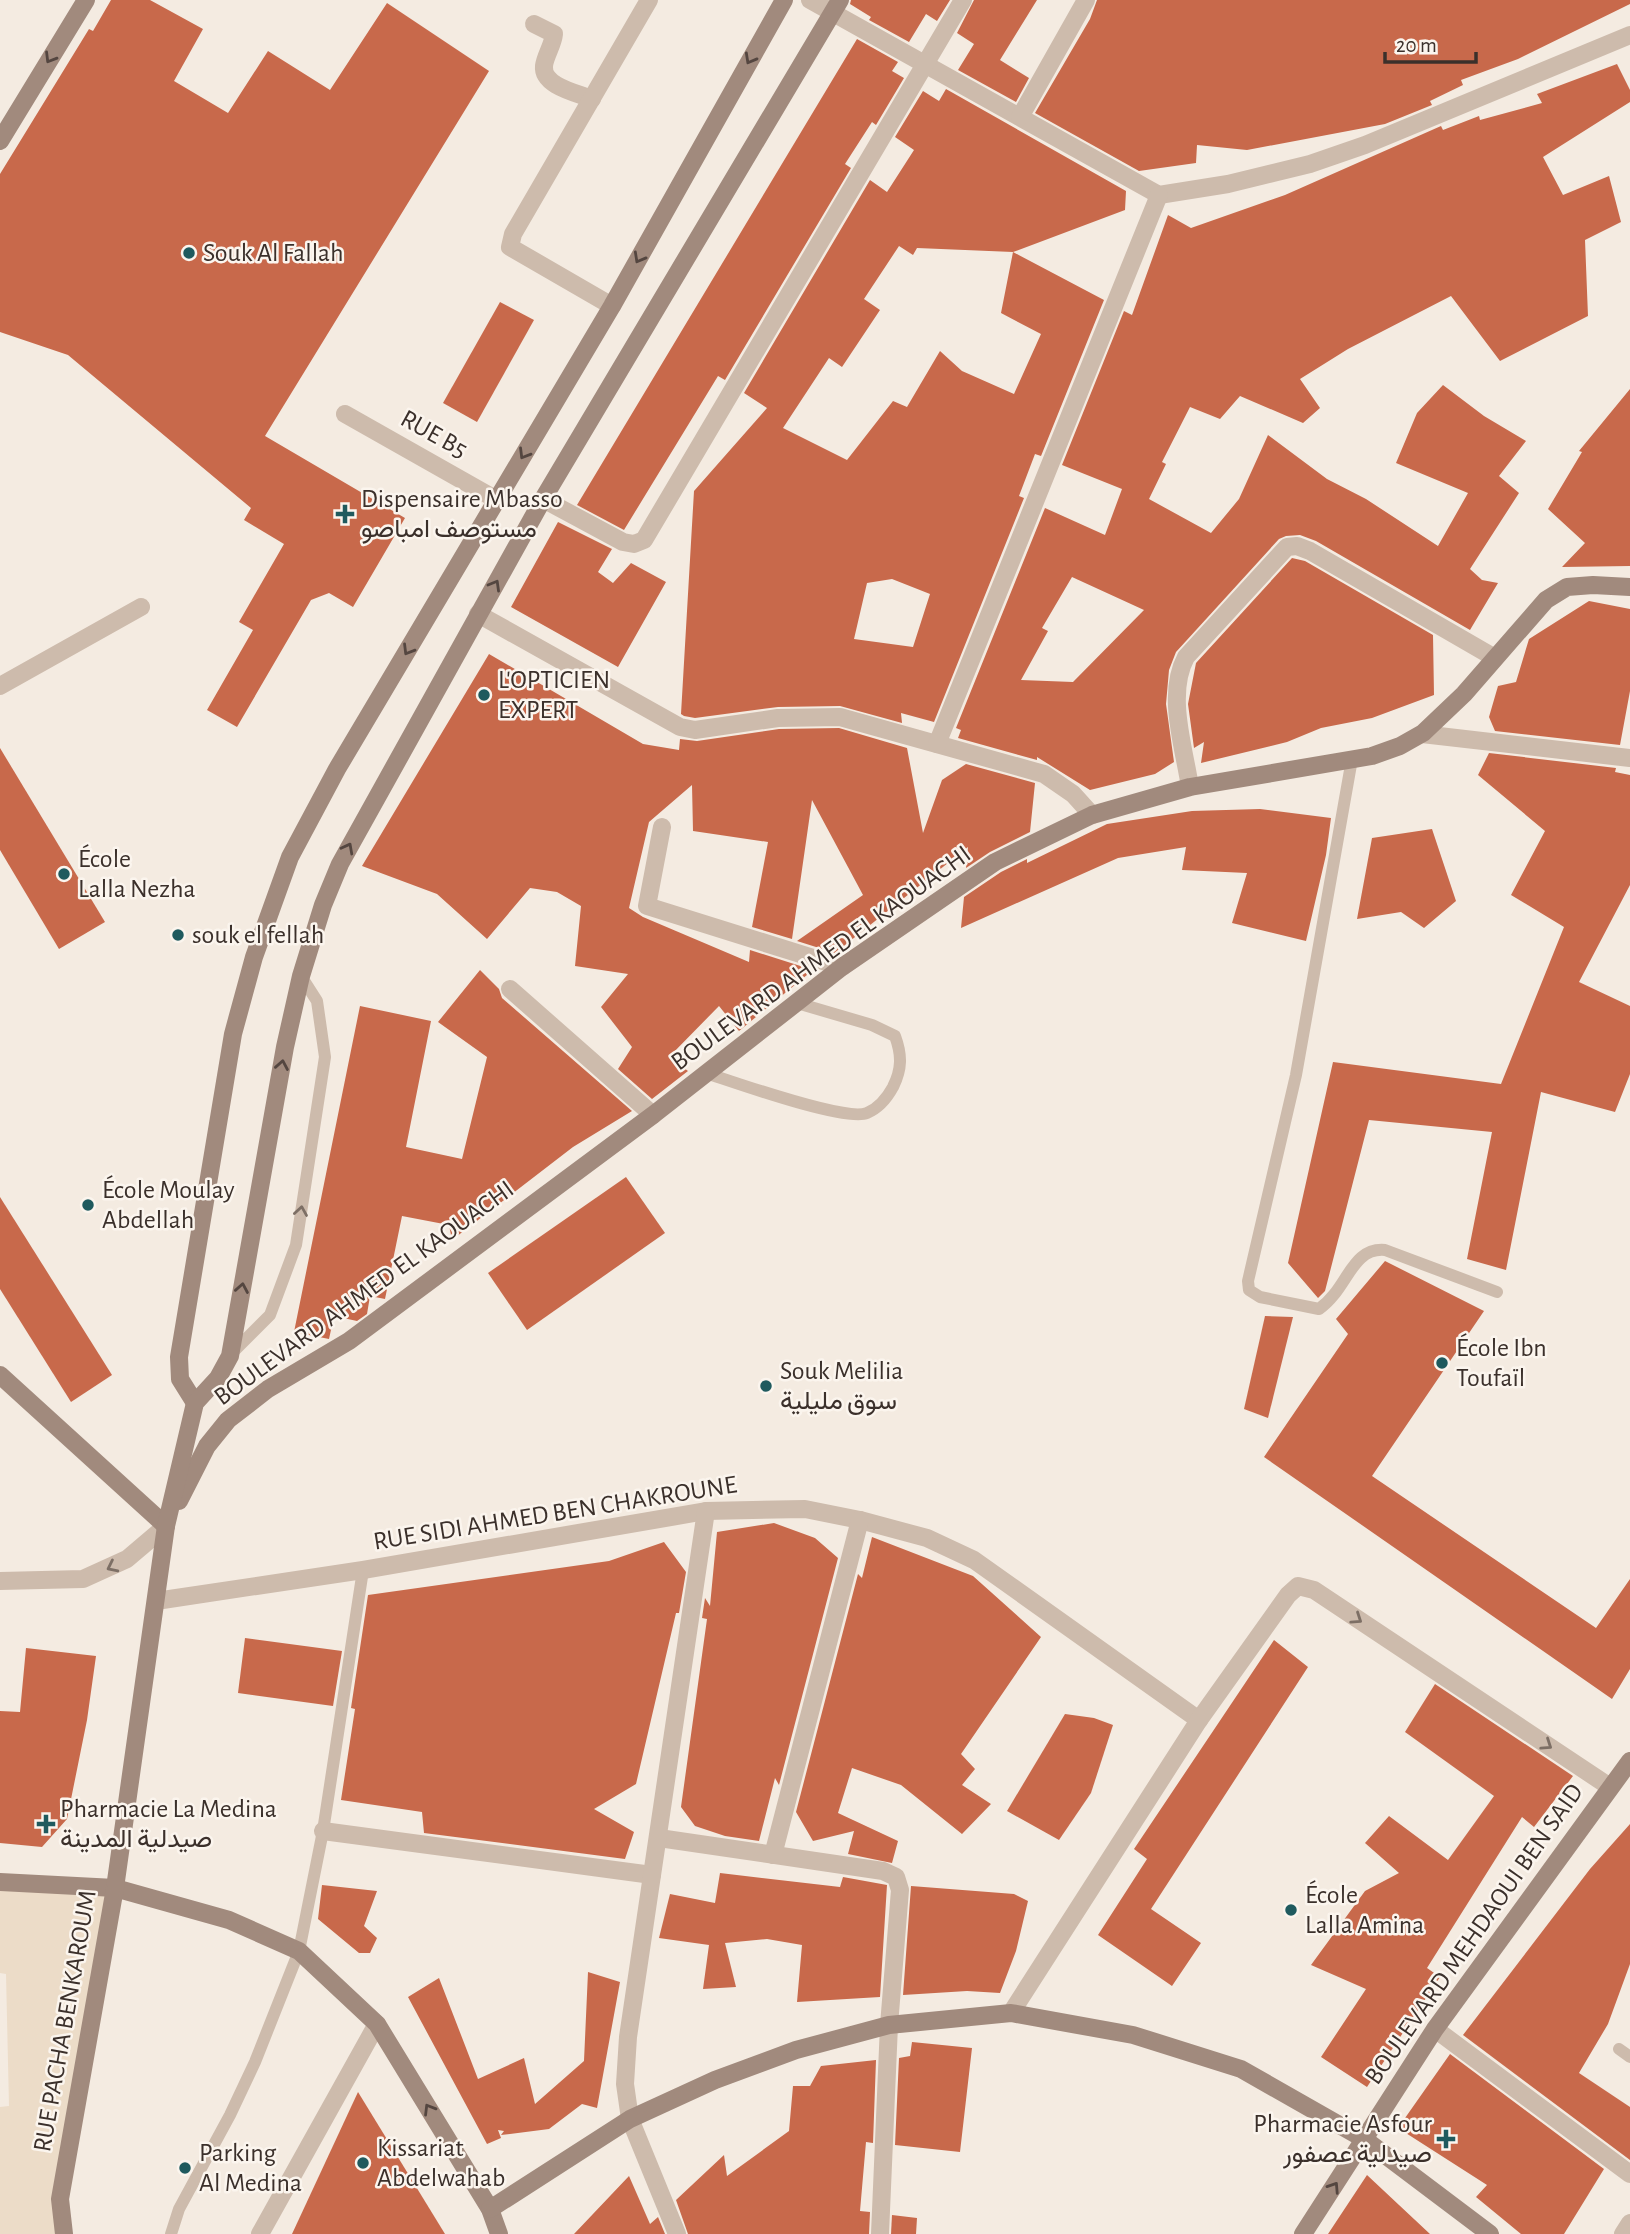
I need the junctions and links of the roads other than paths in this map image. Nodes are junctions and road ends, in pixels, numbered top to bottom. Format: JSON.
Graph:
{"nodes":[{"id":1,"x":86,"y":0,"type":"edge"},
{"id":2,"x":649,"y":0,"type":"edge"},
{"id":3,"x":784,"y":0,"type":"edge"},
{"id":4,"x":810,"y":0,"type":"edge"},
{"id":5,"x":963,"y":0,"type":"edge"},
{"id":6,"x":1086,"y":0,"type":"edge"},
{"id":7,"x":837,"y":6,"type":"edge"},
{"id":8,"x":534,"y":24,"type":"dead end"},
{"id":9,"x":1630,"y":36,"type":"edge"},
{"id":10,"x":926,"y":64,"type":"junction"},
{"id":11,"x":592,"y":99,"type":"junction"},
{"id":12,"x":1020,"y":117,"type":"junction"},
{"id":13,"x":0,"y":141,"type":"edge"},
{"id":14,"x":1159,"y":195,"type":"junction"},
{"id":15,"x":612,"y":306,"type":"junction"},
{"id":16,"x":345,"y":414,"type":"dead end"},
{"id":17,"x":543,"y":499,"type":"junction"},
{"id":18,"x":497,"y":500,"type":"junction"},
{"id":19,"x":1630,"y":587,"type":"edge"},
{"id":20,"x":141,"y":607,"type":"dead end"},
{"id":21,"x":478,"y":614,"type":"junction"},
{"id":22,"x":1495,"y":658,"type":"junction"},
{"id":23,"x":0,"y":686,"type":"edge"},
{"id":24,"x":1422,"y":734,"type":"junction"},
{"id":25,"x":937,"y":744,"type":"junction"},
{"id":26,"x":1630,"y":758,"type":"edge"},
{"id":27,"x":1352,"y":759,"type":"junction"},
{"id":28,"x":1190,"y":787,"type":"junction"},
{"id":29,"x":1092,"y":815,"type":"junction"},
{"id":30,"x":662,"y":827,"type":"dead end"},
{"id":31,"x":842,"y":967,"type":"junction"},
{"id":32,"x":301,"y":976,"type":"junction"},
{"id":33,"x":510,"y":989,"type":"dead end"},
{"id":34,"x":797,"y":1003,"type":"junction"},
{"id":35,"x":706,"y":1073,"type":"junction"},
{"id":36,"x":653,"y":1115,"type":"junction"},
{"id":37,"x":1497,"y":1292,"type":"dead end"},
{"id":38,"x":230,"y":1356,"type":"junction"},
{"id":39,"x":0,"y":1374,"type":"edge"},
{"id":40,"x":195,"y":1403,"type":"junction"},
{"id":41,"x":706,"y":1511,"type":"junction"},
{"id":42,"x":860,"y":1520,"type":"junction"},
{"id":43,"x":166,"y":1526,"type":"junction"},
{"id":44,"x":363,"y":1570,"type":"junction"},
{"id":45,"x":0,"y":1581,"type":"edge"},
{"id":46,"x":156,"y":1601,"type":"junction"},
{"id":47,"x":1199,"y":1720,"type":"junction"},
{"id":48,"x":1628,"y":1769,"type":"edge"},
{"id":49,"x":1611,"y":1787,"type":"junction"},
{"id":50,"x":323,"y":1831,"type":"junction"},
{"id":51,"x":659,"y":1838,"type":"junction"},
{"id":52,"x":773,"y":1855,"type":"junction"},
{"id":53,"x":652,"y":1875,"type":"junction"},
{"id":54,"x":0,"y":1882,"type":"edge"},
{"id":55,"x":115,"y":1888,"type":"junction"},
{"id":56,"x":299,"y":1951,"type":"junction"},
{"id":57,"x":1011,"y":2013,"type":"junction"},
{"id":58,"x":377,"y":2024,"type":"junction"},
{"id":59,"x":889,"y":2025,"type":"junction"},
{"id":60,"x":1435,"y":2029,"type":"junction"},
{"id":61,"x":629,"y":2119,"type":"junction"},
{"id":62,"x":1364,"y":2139,"type":"junction"},
{"id":63,"x":1630,"y":2175,"type":"edge"},
{"id":64,"x":490,"y":2209,"type":"junction"},
{"id":65,"x":1630,"y":2223,"type":"edge"},
{"id":66,"x":64,"y":2234,"type":"edge"},
{"id":67,"x":171,"y":2234,"type":"edge"},
{"id":68,"x":260,"y":2234,"type":"edge"},
{"id":69,"x":499,"y":2234,"type":"edge"},
{"id":70,"x":677,"y":2234,"type":"edge"},
{"id":71,"x":880,"y":2234,"type":"edge"},
{"id":72,"x":1303,"y":2234,"type":"edge"},
{"id":73,"x":1490,"y":2234,"type":"edge"},
{"id":74,"x":1623,"y":2234,"type":"edge"}],
"edges":[{"from":1,"to":13,"type":"street","one_way":true},
{"from":2,"to":11,"type":"street"},
{"from":3,"to":15,"type":"street","one_way":true},
{"from":4,"to":7,"type":"street"},
{"from":5,"to":10,"type":"street"},
{"from":6,"to":12,"type":"street"},
{"from":7,"to":10,"type":"street"},
{"from":7,"to":17,"type":"street"},
{"from":8,"to":11,"type":"street"},
{"from":9,"to":14,"type":"street"},
{"from":10,"to":12,"type":"street"},
{"from":10,"to":17,"type":"street"},
{"from":11,"to":15,"type":"street"},
{"from":12,"to":14,"type":"street"},
{"from":14,"to":25,"type":"street"},
{"from":15,"to":18,"type":"street","one_way":true},
{"from":16,"to":18,"type":"street","name":"RUE B5"},
{"from":21,"to":17,"type":"street","one_way":true},
{"from":18,"to":40,"type":"street","one_way":true},
{"from":19,"to":22,"type":"street","name":"BOULEVARD AHMED EL KAOUACHI"},
{"from":20,"to":23,"type":"street"},
{"from":21,"to":25,"type":"street"},
{"from":32,"to":21,"type":"street","one_way":true},
{"from":22,"to":24,"type":"street","name":"BOULEVARD AHMED EL KAOUACHI"},
{"from":22,"to":28,"type":"street"},
{"from":24,"to":26,"type":"street"},
{"from":24,"to":27,"type":"street","name":"BOULEVARD AHMED EL KAOUACHI"},
{"from":25,"to":29,"type":"street"},
{"from":27,"to":28,"type":"street","name":"BOULEVARD AHMED EL KAOUACHI"},
{"from":27,"to":37,"type":"lane"},
{"from":28,"to":29,"type":"street","name":"BOULEVARD AHMED EL KAOUACHI"},
{"from":29,"to":31,"type":"street","name":"BOULEVARD AHMED EL KAOUACHI"},
{"from":30,"to":31,"type":"street"},
{"from":31,"to":34,"type":"street","name":"BOULEVARD AHMED EL KAOUACHI"},
{"from":38,"to":32,"type":"street","one_way":true},
{"from":38,"to":32,"type":"lane","one_way":true},
{"from":33,"to":36,"type":"street"},
{"from":34,"to":35,"type":"street","name":"BOULEVARD AHMED EL KAOUACHI"},
{"from":34,"to":35,"type":"lane"},
{"from":35,"to":36,"type":"street","name":"BOULEVARD AHMED EL KAOUACHI"},
{"from":36,"to":43,"type":"street","name":"BOULEVARD AHMED EL KAOUACHI"},
{"from":38,"to":40,"type":"street"},
{"from":39,"to":43,"type":"street"},
{"from":40,"to":43,"type":"street"},
{"from":41,"to":42,"type":"street","name":"RUE SIDI AHMED BEN CHAKROUNE"},
{"from":41,"to":44,"type":"street","name":"RUE SIDI AHMED BEN CHAKROUNE"},
{"from":41,"to":51,"type":"street"},
{"from":42,"to":47,"type":"street","name":"RUE SIDI AHMED BEN CHAKROUNE"},
{"from":42,"to":52,"type":"street"},
{"from":43,"to":45,"type":"street","one_way":true},
{"from":43,"to":46,"type":"street","name":"RUE PACHA BENKAROUM"},
{"from":44,"to":46,"type":"street","name":"RUE SIDI AHMED BEN CHAKROUNE"},
{"from":44,"to":50,"type":"lane"},
{"from":46,"to":55,"type":"street","name":"RUE PACHA BENKAROUM"},
{"from":47,"to":49,"type":"street","one_way":true},
{"from":47,"to":57,"type":"street"},
{"from":48,"to":49,"type":"street","name":"BOULEVARD MEHDAOUI BEN SAID"},
{"from":49,"to":60,"type":"street","name":"BOULEVARD MEHDAOUI BEN SAID"},
{"from":50,"to":53,"type":"street"},
{"from":50,"to":56,"type":"lane"},
{"from":51,"to":52,"type":"street"},
{"from":51,"to":53,"type":"street"},
{"from":52,"to":59,"type":"street"},
{"from":53,"to":61,"type":"street"},
{"from":54,"to":55,"type":"street"},
{"from":55,"to":56,"type":"street"},
{"from":55,"to":66,"type":"street","name":"RUE PACHA BENKAROUM"},
{"from":56,"to":58,"type":"street"},
{"from":56,"to":67,"type":"lane"},
{"from":57,"to":59,"type":"street"},
{"from":57,"to":62,"type":"street"},
{"from":64,"to":58,"type":"street","one_way":true},
{"from":58,"to":68,"type":"street"},
{"from":59,"to":61,"type":"street"},
{"from":59,"to":71,"type":"street"},
{"from":60,"to":62,"type":"street","name":"BOULEVARD MEHDAOUI BEN SAID"},
{"from":60,"to":63,"type":"street"},
{"from":61,"to":64,"type":"street"},
{"from":61,"to":70,"type":"street"},
{"from":72,"to":62,"type":"street","name":"BOULEVARD MEHDAOUI BEN SAID","one_way":true},
{"from":62,"to":73,"type":"street"},
{"from":64,"to":69,"type":"street"},
{"from":65,"to":74,"type":"street"}]}
